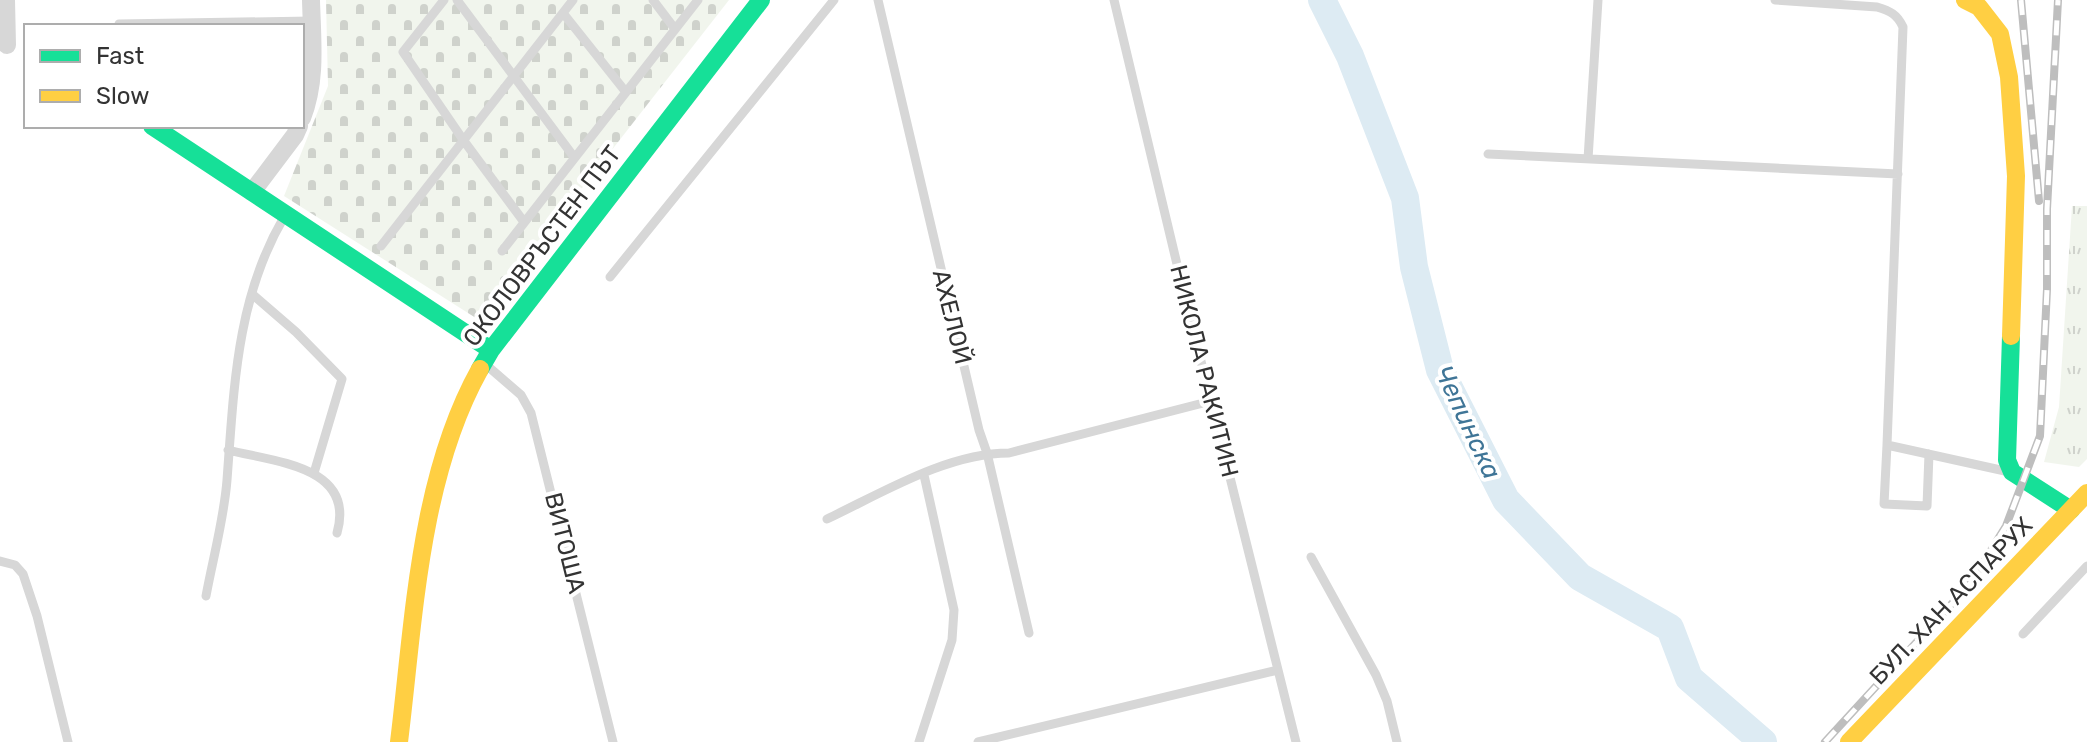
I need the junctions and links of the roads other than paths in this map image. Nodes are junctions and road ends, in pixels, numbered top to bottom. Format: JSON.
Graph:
{"nodes":[{"id":1,"x":6,"y":0,"type":"edge"},
{"id":2,"x":311,"y":0,"type":"edge"},
{"id":3,"x":444,"y":0,"type":"edge"},
{"id":4,"x":457,"y":0,"type":"edge"},
{"id":5,"x":573,"y":0,"type":"edge"},
{"id":6,"x":653,"y":0,"type":"edge"},
{"id":7,"x":698,"y":0,"type":"edge"},
{"id":8,"x":761,"y":0,"type":"edge"},
{"id":9,"x":834,"y":0,"type":"edge"},
{"id":10,"x":878,"y":0,"type":"edge"},
{"id":11,"x":1114,"y":0,"type":"edge"},
{"id":12,"x":1598,"y":0,"type":"edge"},
{"id":13,"x":1775,"y":0,"type":"edge"},
{"id":14,"x":1965,"y":0,"type":"edge"},
{"id":15,"x":563,"y":13,"type":"junction"},
{"id":16,"x":311,"y":21,"type":"junction"},
{"id":17,"x":119,"y":24,"type":"dead end"},
{"id":18,"x":675,"y":29,"type":"junction"},
{"id":19,"x":4,"y":44,"type":"edge"},
{"id":20,"x":24,"y":51,"type":"edge"},
{"id":21,"x":514,"y":76,"type":"junction"},
{"id":22,"x":625,"y":91,"type":"junction"},
{"id":23,"x":304,"y":112,"type":"edge"},
{"id":24,"x":155,"y":128,"type":"edge"},
{"id":25,"x":298,"y":128,"type":"edge"},
{"id":26,"x":464,"y":141,"type":"junction"},
{"id":27,"x":1488,"y":154,"type":"dead end"},
{"id":28,"x":574,"y":157,"type":"junction"},
{"id":29,"x":1588,"y":159,"type":"junction"},
{"id":30,"x":1898,"y":174,"type":"junction"},
{"id":31,"x":252,"y":192,"type":"junction"},
{"id":32,"x":286,"y":214,"type":"junction"},
{"id":33,"x":524,"y":222,"type":"junction"},
{"id":34,"x":381,"y":246,"type":"dead end"},
{"id":35,"x":502,"y":251,"type":"dead end"},
{"id":36,"x":610,"y":277,"type":"dead end"},
{"id":37,"x":252,"y":294,"type":"junction"},
{"id":38,"x":487,"y":356,"type":"junction"},
{"id":39,"x":1211,"y":401,"type":"junction"},
{"id":40,"x":1887,"y":445,"type":"junction"},
{"id":41,"x":228,"y":450,"type":"junction"},
{"id":42,"x":987,"y":453,"type":"junction"},
{"id":43,"x":1929,"y":454,"type":"junction"},
{"id":44,"x":2012,"y":472,"type":"junction"},
{"id":45,"x":314,"y":473,"type":"junction"},
{"id":46,"x":924,"y":475,"type":"junction"},
{"id":47,"x":2087,"y":493,"type":"edge"},
{"id":48,"x":2071,"y":510,"type":"junction"},
{"id":49,"x":827,"y":519,"type":"dead end"},
{"id":50,"x":337,"y":533,"type":"dead end"},
{"id":51,"x":1311,"y":557,"type":"dead end"},
{"id":52,"x":0,"y":561,"type":"edge"},
{"id":53,"x":2087,"y":566,"type":"edge"},
{"id":54,"x":206,"y":596,"type":"dead end"},
{"id":55,"x":1029,"y":633,"type":"dead end"},
{"id":56,"x":2023,"y":634,"type":"dead end"},
{"id":57,"x":1278,"y":670,"type":"junction"},
{"id":58,"x":68,"y":742,"type":"edge"},
{"id":59,"x":399,"y":742,"type":"edge"},
{"id":60,"x":613,"y":742,"type":"edge"},
{"id":61,"x":919,"y":742,"type":"edge"},
{"id":62,"x":978,"y":742,"type":"edge"},
{"id":63,"x":1296,"y":742,"type":"edge"},
{"id":64,"x":1397,"y":742,"type":"edge"},
{"id":65,"x":1849,"y":742,"type":"edge"}],
"edges":[{"from":1,"to":19,"type":"street"},
{"from":2,"to":16,"type":"street"},
{"from":3,"to":26,"type":"lane"},
{"from":4,"to":21,"type":"lane"},
{"from":5,"to":15,"type":"lane"},
{"from":6,"to":18,"type":"lane"},
{"from":7,"to":18,"type":"lane"},
{"from":8,"to":38,"type":"street","name":"ОКОЛОВРЪСТЕН ПЪТ"},
{"from":9,"to":36,"type":"lane"},
{"from":10,"to":42,"type":"lane","name":"АХЕЛОЙ"},
{"from":11,"to":39,"type":"lane","name":"НИКОЛА РАКИТИН"},
{"from":12,"to":29,"type":"lane"},
{"from":13,"to":30,"type":"lane"},
{"from":14,"to":44,"type":"street"},
{"from":15,"to":21,"type":"lane"},
{"from":15,"to":22,"type":"lane"},
{"from":16,"to":17,"type":"lane"},
{"from":16,"to":23,"type":"street"},
{"from":18,"to":22,"type":"lane"},
{"from":19,"to":20,"type":"street"},
{"from":21,"to":26,"type":"lane"},
{"from":21,"to":28,"type":"lane"},
{"from":22,"to":28,"type":"lane"},
{"from":24,"to":31,"type":"street"},
{"from":25,"to":31,"type":"street"},
{"from":26,"to":33,"type":"lane"},
{"from":26,"to":34,"type":"lane"},
{"from":27,"to":29,"type":"lane"},
{"from":28,"to":33,"type":"lane"},
{"from":29,"to":30,"type":"lane"},
{"from":30,"to":40,"type":"lane"},
{"from":31,"to":32,"type":"street"},
{"from":32,"to":37,"type":"lane"},
{"from":32,"to":38,"type":"street"},
{"from":33,"to":35,"type":"lane"},
{"from":37,"to":41,"type":"lane"},
{"from":37,"to":45,"type":"lane"},
{"from":38,"to":59,"type":"street","name":"ОКОЛОВРЪСТЕН ПЪТ"},
{"from":38,"to":60,"type":"lane","name":"ВИТОША"},
{"from":39,"to":42,"type":"lane"},
{"from":39,"to":57,"type":"lane","name":"НИКОЛА РАКИТИН"},
{"from":40,"to":43,"type":"lane"},
{"from":40,"to":43,"type":"lane"},
{"from":41,"to":45,"type":"lane"},
{"from":41,"to":54,"type":"lane"},
{"from":42,"to":46,"type":"lane"},
{"from":42,"to":55,"type":"lane","name":"АХЕЛОЙ"},
{"from":43,"to":44,"type":"lane"},
{"from":44,"to":48,"type":"street"},
{"from":45,"to":50,"type":"lane"},
{"from":46,"to":49,"type":"lane"},
{"from":46,"to":61,"type":"lane"},
{"from":47,"to":48,"type":"street","name":"БУЛ. ХАН АСПАРУХ"},
{"from":48,"to":65,"type":"street","name":"БУЛ. ХАН АСПАРУХ"},
{"from":51,"to":64,"type":"lane"},
{"from":52,"to":58,"type":"lane"},
{"from":53,"to":56,"type":"lane"},
{"from":57,"to":62,"type":"lane"},
{"from":57,"to":63,"type":"lane","name":"НИКОЛА РАКИТИН"}]}
